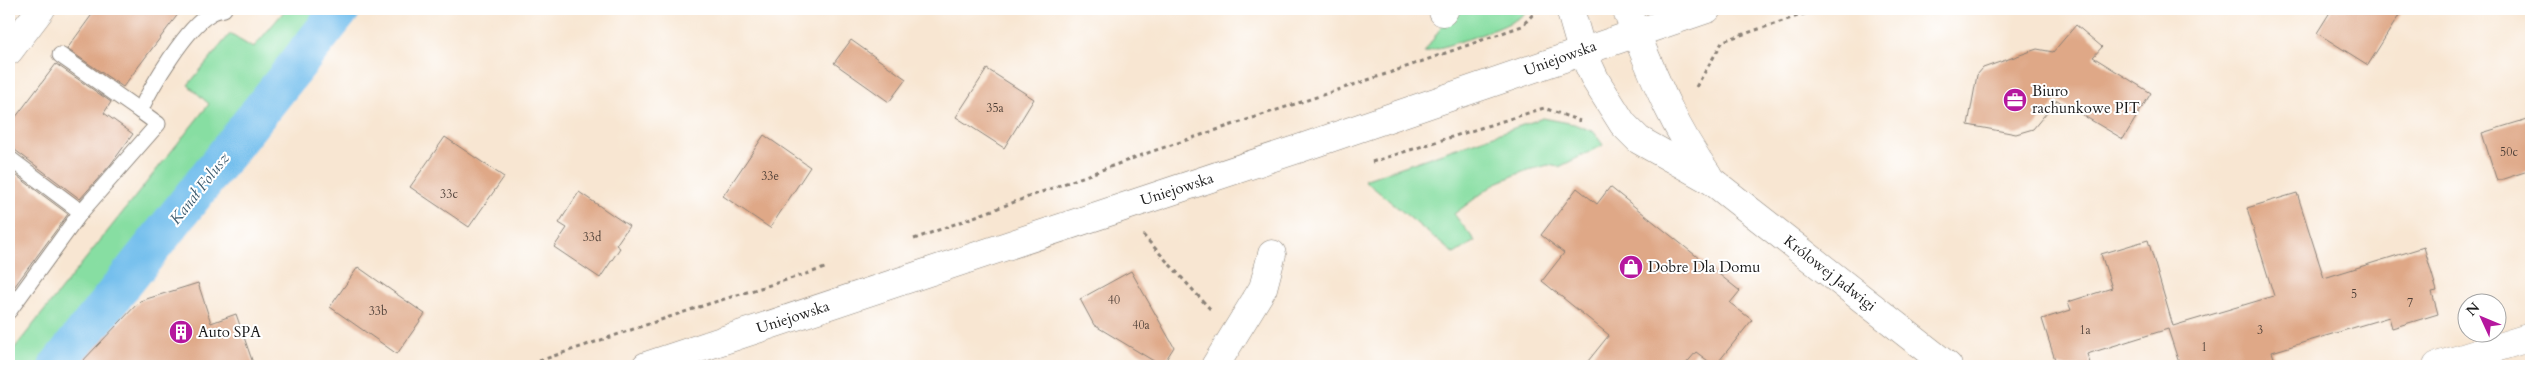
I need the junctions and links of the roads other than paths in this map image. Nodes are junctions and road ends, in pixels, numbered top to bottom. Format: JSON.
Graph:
{"nodes":[{"id":1,"x":41,"y":9,"type":"edge"},
{"id":2,"x":1570,"y":9,"type":"edge"},
{"id":3,"x":1707,"y":9,"type":"edge"},
{"id":4,"x":213,"y":10,"type":"edge"},
{"id":5,"x":1631,"y":21,"type":"edge"},
{"id":6,"x":9,"y":51,"type":"edge"},
{"id":7,"x":1582,"y":51,"type":"junction"},
{"id":8,"x":60,"y":55,"type":"dead end"},
{"id":9,"x":140,"y":111,"type":"junction"},
{"id":10,"x":9,"y":158,"type":"edge"},
{"id":11,"x":1712,"y":181,"type":"junction"},
{"id":12,"x":82,"y":212,"type":"junction"},
{"id":13,"x":1272,"y":254,"type":"dead end"},
{"id":14,"x":10,"y":307,"type":"edge"},
{"id":15,"x":2531,"y":337,"type":"edge"},
{"id":16,"x":646,"y":366,"type":"edge"},
{"id":17,"x":1215,"y":366,"type":"edge"},
{"id":18,"x":1948,"y":366,"type":"edge"},
{"id":19,"x":2436,"y":366,"type":"edge"}],
"edges":[{"from":1,"to":6,"type":"main road"},
{"from":2,"to":7,"type":"main road","name":"Królowej Jadwigi"},
{"from":3,"to":5,"type":"main road","name":"Uniejowska"},
{"from":4,"to":9,"type":"lane"},
{"from":5,"to":7,"type":"main road","name":"Uniejowska"},
{"from":5,"to":11,"type":"main road","name":"Królowej Jadwigi"},
{"from":7,"to":11,"type":"main road","name":"Królowej Jadwigi"},
{"from":7,"to":16,"type":"main road","name":"Uniejowska"},
{"from":8,"to":9,"type":"lane"},
{"from":9,"to":12,"type":"lane"},
{"from":10,"to":12,"type":"lane"},
{"from":11,"to":18,"type":"main road","name":"Królowej Jadwigi"},
{"from":12,"to":14,"type":"lane"},
{"from":13,"to":17,"type":"main road"},
{"from":15,"to":19,"type":"main road"}]}
